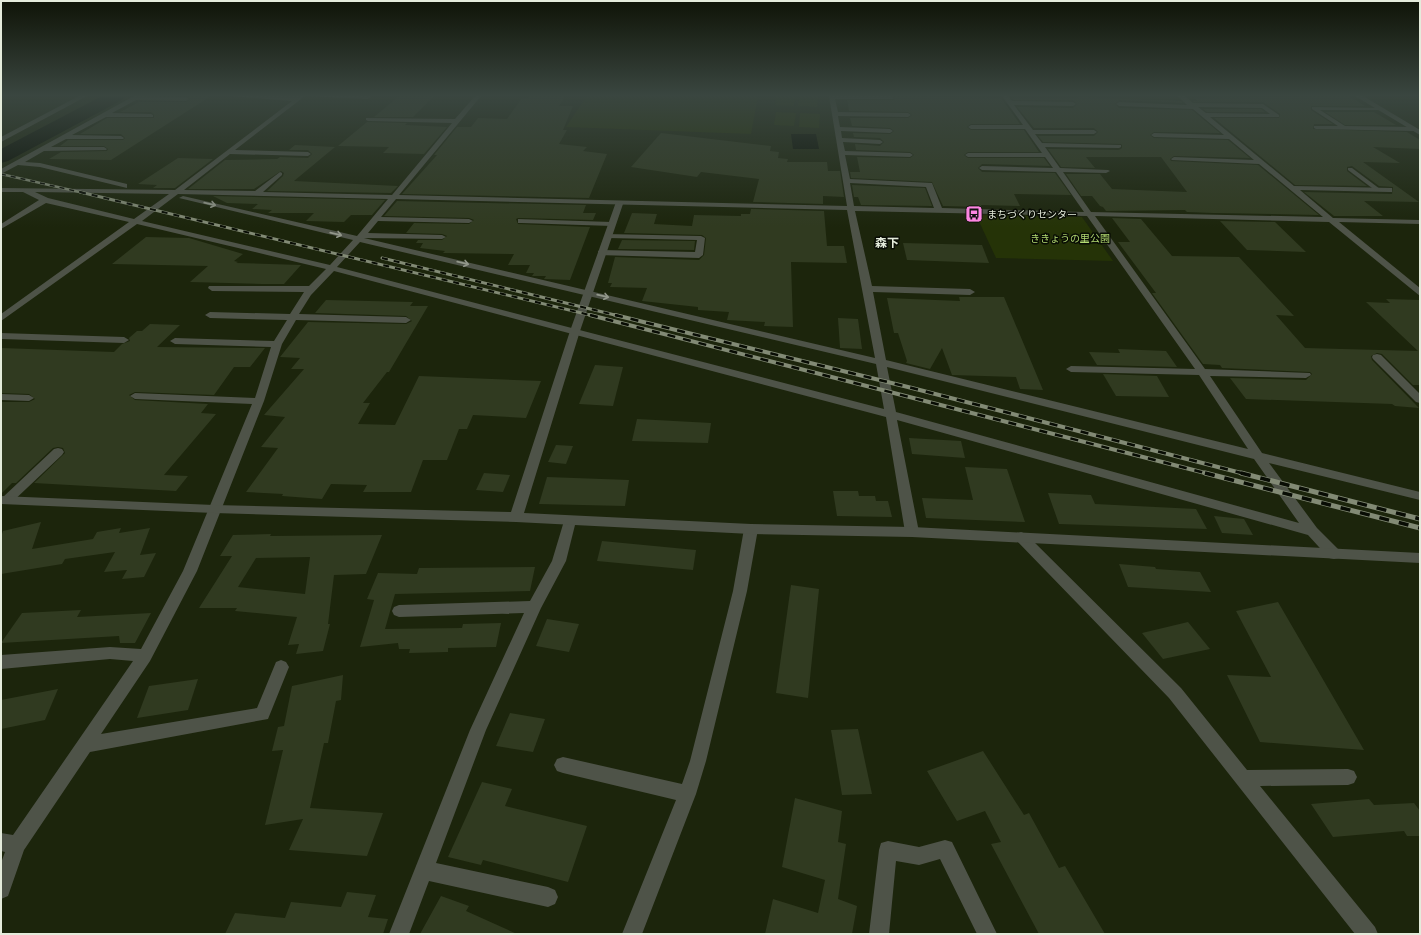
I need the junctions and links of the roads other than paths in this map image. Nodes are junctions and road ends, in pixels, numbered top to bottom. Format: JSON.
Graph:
{"nodes":[{"id":1,"x":59,"y":140,"type":"edge"},
{"id":2,"x":244,"y":140,"type":"edge"},
{"id":3,"x":441,"y":140,"type":"edge"},
{"id":4,"x":840,"y":140,"type":"joint"},
{"id":5,"x":1037,"y":140,"type":"edge"},
{"id":6,"x":1233,"y":140,"type":"edge"},
{"id":7,"x":880,"y":142,"type":"dead end"},
{"id":8,"x":1041,"y":145,"type":"junction"},
{"id":9,"x":1119,"y":146,"type":"dead end"},
{"id":10,"x":43,"y":149,"type":"junction"},
{"id":11,"x":104,"y":149,"type":"dead end"},
{"id":12,"x":227,"y":152,"type":"junction"},
{"id":13,"x":842,"y":153,"type":"junction"},
{"id":14,"x":308,"y":154,"type":"dead end"},
{"id":15,"x":968,"y":155,"type":"dead end"},
{"id":16,"x":1048,"y":155,"type":"junction"},
{"id":17,"x":910,"y":156,"type":"dead end"},
{"id":18,"x":1174,"y":159,"type":"dead end"},
{"id":19,"x":1261,"y":162,"type":"junction"},
{"id":20,"x":17,"y":163,"type":"junction"},
{"id":21,"x":982,"y":168,"type":"dead end"},
{"id":22,"x":1350,"y":169,"type":"dead end"},
{"id":23,"x":1058,"y":170,"type":"junction"},
{"id":24,"x":1106,"y":170,"type":"dead end"},
{"id":25,"x":1,"y":172,"type":"edge"},
{"id":26,"x":280,"y":174,"type":"dead end"},
{"id":27,"x":847,"y":182,"type":"junction"},
{"id":28,"x":1293,"y":188,"type":"junction"},
{"id":29,"x":1,"y":190,"type":"edge"},
{"id":30,"x":24,"y":190,"type":"junction"},
{"id":31,"x":1378,"y":190,"type":"junction"},
{"id":32,"x":1389,"y":190,"type":"dead end"},
{"id":33,"x":144,"y":191,"type":"junction"},
{"id":34,"x":173,"y":194,"type":"junction"},
{"id":35,"x":255,"y":195,"type":"junction"},
{"id":36,"x":391,"y":198,"type":"junction"},
{"id":37,"x":45,"y":200,"type":"junction"},
{"id":38,"x":619,"y":204,"type":"junction"},
{"id":39,"x":851,"y":209,"type":"junction"},
{"id":40,"x":939,"y":211,"type":"junction"},
{"id":41,"x":1089,"y":214,"type":"junction"},
{"id":42,"x":374,"y":219,"type":"junction"},
{"id":43,"x":1331,"y":220,"type":"junction"},
{"id":44,"x":135,"y":221,"type":"junction"},
{"id":45,"x":469,"y":221,"type":"dead end"},
{"id":46,"x":521,"y":221,"type":"dead end"},
{"id":47,"x":1420,"y":222,"type":"edge"},
{"id":48,"x":612,"y":224,"type":"junction"},
{"id":49,"x":1,"y":227,"type":"edge"},
{"id":50,"x":608,"y":236,"type":"junction"},
{"id":51,"x":360,"y":237,"type":"junction"},
{"id":52,"x":442,"y":237,"type":"dead end"},
{"id":53,"x":601,"y":253,"type":"junction"},
{"id":54,"x":332,"y":268,"type":"junction"},
{"id":55,"x":212,"y":288,"type":"dead end"},
{"id":56,"x":311,"y":289,"type":"junction"},
{"id":57,"x":868,"y":289,"type":"junction"},
{"id":58,"x":588,"y":292,"type":"junction"},
{"id":59,"x":970,"y":292,"type":"dead end"},
{"id":60,"x":1420,"y":293,"type":"edge"},
{"id":61,"x":210,"y":315,"type":"dead end"},
{"id":62,"x":1,"y":318,"type":"edge"},
{"id":63,"x":293,"y":318,"type":"junction"},
{"id":64,"x":406,"y":320,"type":"dead end"},
{"id":65,"x":575,"y":331,"type":"junction"},
{"id":66,"x":1,"y":336,"type":"edge"},
{"id":67,"x":124,"y":340,"type":"dead end"},
{"id":68,"x":175,"y":341,"type":"dead end"},
{"id":69,"x":277,"y":344,"type":"junction"},
{"id":70,"x":1377,"y":357,"type":"dead end"},
{"id":71,"x":880,"y":362,"type":"junction"},
{"id":72,"x":1071,"y":369,"type":"dead end"},
{"id":73,"x":1202,"y":372,"type":"junction"},
{"id":74,"x":1306,"y":375,"type":"dead end"},
{"id":75,"x":135,"y":396,"type":"dead end"},
{"id":76,"x":1,"y":397,"type":"edge"},
{"id":77,"x":29,"y":398,"type":"dead end"},
{"id":78,"x":1420,"y":400,"type":"edge"},
{"id":79,"x":259,"y":401,"type":"junction"},
{"id":80,"x":889,"y":414,"type":"junction"},
{"id":81,"x":58,"y":452,"type":"dead end"},
{"id":82,"x":1258,"y":456,"type":"junction"},
{"id":83,"x":1420,"y":496,"type":"edge"},
{"id":84,"x":3,"y":500,"type":"edge"},
{"id":85,"x":214,"y":509,"type":"junction"},
{"id":86,"x":516,"y":517,"type":"junction"},
{"id":87,"x":570,"y":521,"type":"junction"},
{"id":88,"x":751,"y":529,"type":"junction"},
{"id":89,"x":1312,"y":531,"type":"junction"},
{"id":90,"x":912,"y":532,"type":"junction"},
{"id":91,"x":1021,"y":537,"type":"junction"},
{"id":92,"x":1334,"y":554,"type":"junction"},
{"id":93,"x":1417,"y":559,"type":"edge"},
{"id":94,"x":534,"y":607,"type":"junction"},
{"id":95,"x":399,"y":611,"type":"dead end"},
{"id":96,"x":145,"y":656,"type":"junction"},
{"id":97,"x":1,"y":662,"type":"edge"},
{"id":98,"x":281,"y":667,"type":"dead end"},
{"id":99,"x":85,"y":745,"type":"junction"},
{"id":100,"x":563,"y":765,"type":"dead end"},
{"id":101,"x":1348,"y":777,"type":"dead end"},
{"id":102,"x":1243,"y":778,"type":"junction"},
{"id":103,"x":687,"y":794,"type":"junction"},
{"id":104,"x":9,"y":843,"type":"edge"},
{"id":105,"x":423,"y":870,"type":"junction"},
{"id":106,"x":1,"y":889,"type":"edge"},
{"id":107,"x":548,"y":897,"type":"dead end"},
{"id":108,"x":399,"y":934,"type":"edge"},
{"id":109,"x":632,"y":934,"type":"edge"},
{"id":110,"x":879,"y":934,"type":"edge"},
{"id":111,"x":987,"y":934,"type":"edge"},
{"id":112,"x":1368,"y":934,"type":"edge"}],
"edges":[{"from":1,"to":10,"type":"street"},
{"from":2,"to":12,"type":"street"},
{"from":3,"to":36,"type":"street"},
{"from":4,"to":7,"type":"street"},
{"from":4,"to":13,"type":"street"},
{"from":5,"to":8,"type":"street"},
{"from":6,"to":19,"type":"street"},
{"from":8,"to":9,"type":"street"},
{"from":8,"to":16,"type":"street"},
{"from":10,"to":11,"type":"street"},
{"from":10,"to":20,"type":"street"},
{"from":12,"to":14,"type":"street"},
{"from":12,"to":34,"type":"street"},
{"from":13,"to":17,"type":"street"},
{"from":13,"to":27,"type":"street"},
{"from":15,"to":16,"type":"street"},
{"from":16,"to":23,"type":"street"},
{"from":18,"to":19,"type":"street"},
{"from":19,"to":28,"type":"street"},
{"from":20,"to":25,"type":"street"},
{"from":20,"to":33,"type":"street"},
{"from":21,"to":23,"type":"street"},
{"from":22,"to":31,"type":"lane"},
{"from":23,"to":24,"type":"street"},
{"from":23,"to":41,"type":"street"},
{"from":26,"to":35,"type":"street"},
{"from":27,"to":39,"type":"street"},
{"from":27,"to":40,"type":"street"},
{"from":28,"to":31,"type":"street"},
{"from":28,"to":43,"type":"street"},
{"from":29,"to":30,"type":"street"},
{"from":30,"to":33,"type":"street"},
{"from":30,"to":37,"type":"street"},
{"from":31,"to":32,"type":"street"},
{"from":33,"to":34,"type":"street"},
{"from":34,"to":35,"type":"street"},
{"from":34,"to":44,"type":"street"},
{"from":34,"to":51,"type":"street","one_way":true},
{"from":35,"to":36,"type":"street"},
{"from":36,"to":38,"type":"street"},
{"from":36,"to":42,"type":"street"},
{"from":37,"to":44,"type":"street"},
{"from":37,"to":49,"type":"street"},
{"from":38,"to":39,"type":"street"},
{"from":38,"to":48,"type":"street"},
{"from":39,"to":40,"type":"street"},
{"from":39,"to":57,"type":"street"},
{"from":40,"to":41,"type":"street"},
{"from":41,"to":43,"type":"street"},
{"from":41,"to":73,"type":"street"},
{"from":42,"to":45,"type":"street"},
{"from":42,"to":51,"type":"street"},
{"from":43,"to":47,"type":"street"},
{"from":43,"to":60,"type":"street"},
{"from":44,"to":54,"type":"street"},
{"from":44,"to":62,"type":"street"},
{"from":46,"to":48,"type":"street"},
{"from":48,"to":50,"type":"street"},
{"from":50,"to":53,"type":"street"},
{"from":50,"to":53,"type":"street"},
{"from":51,"to":52,"type":"street"},
{"from":51,"to":54,"type":"street"},
{"from":51,"to":58,"type":"street","one_way":true},
{"from":53,"to":58,"type":"street"},
{"from":54,"to":56,"type":"street"},
{"from":54,"to":65,"type":"street"},
{"from":55,"to":56,"type":"street"},
{"from":56,"to":63,"type":"street"},
{"from":57,"to":59,"type":"street"},
{"from":57,"to":71,"type":"street"},
{"from":58,"to":65,"type":"street"},
{"from":58,"to":71,"type":"street","one_way":true},
{"from":61,"to":63,"type":"street"},
{"from":63,"to":64,"type":"street"},
{"from":63,"to":69,"type":"street"},
{"from":65,"to":80,"type":"street"},
{"from":65,"to":86,"type":"street"},
{"from":66,"to":67,"type":"street"},
{"from":68,"to":69,"type":"street"},
{"from":69,"to":79,"type":"street"},
{"from":70,"to":78,"type":"street"},
{"from":71,"to":80,"type":"street"},
{"from":71,"to":82,"type":"street"},
{"from":72,"to":73,"type":"street"},
{"from":73,"to":74,"type":"street"},
{"from":73,"to":82,"type":"street"},
{"from":75,"to":79,"type":"street"},
{"from":76,"to":77,"type":"street"},
{"from":79,"to":85,"type":"street"},
{"from":80,"to":89,"type":"street"},
{"from":80,"to":90,"type":"street"},
{"from":81,"to":84,"type":"street"},
{"from":82,"to":83,"type":"street"},
{"from":82,"to":89,"type":"street"},
{"from":84,"to":85,"type":"street"},
{"from":85,"to":86,"type":"street"},
{"from":85,"to":96,"type":"street"},
{"from":86,"to":87,"type":"street"},
{"from":87,"to":88,"type":"street"},
{"from":87,"to":94,"type":"street"},
{"from":88,"to":90,"type":"street"},
{"from":88,"to":103,"type":"street"},
{"from":89,"to":92,"type":"street"},
{"from":90,"to":91,"type":"street"},
{"from":91,"to":92,"type":"street"},
{"from":91,"to":102,"type":"street"},
{"from":92,"to":93,"type":"street"},
{"from":94,"to":95,"type":"street"},
{"from":94,"to":105,"type":"street"},
{"from":96,"to":97,"type":"street"},
{"from":96,"to":99,"type":"street"},
{"from":98,"to":99,"type":"street"},
{"from":99,"to":104,"type":"street"},
{"from":100,"to":103,"type":"street"},
{"from":101,"to":102,"type":"street"},
{"from":102,"to":112,"type":"street"},
{"from":103,"to":109,"type":"street"},
{"from":104,"to":106,"type":"street"},
{"from":105,"to":107,"type":"street"},
{"from":105,"to":108,"type":"street"},
{"from":110,"to":111,"type":"street"}]}
